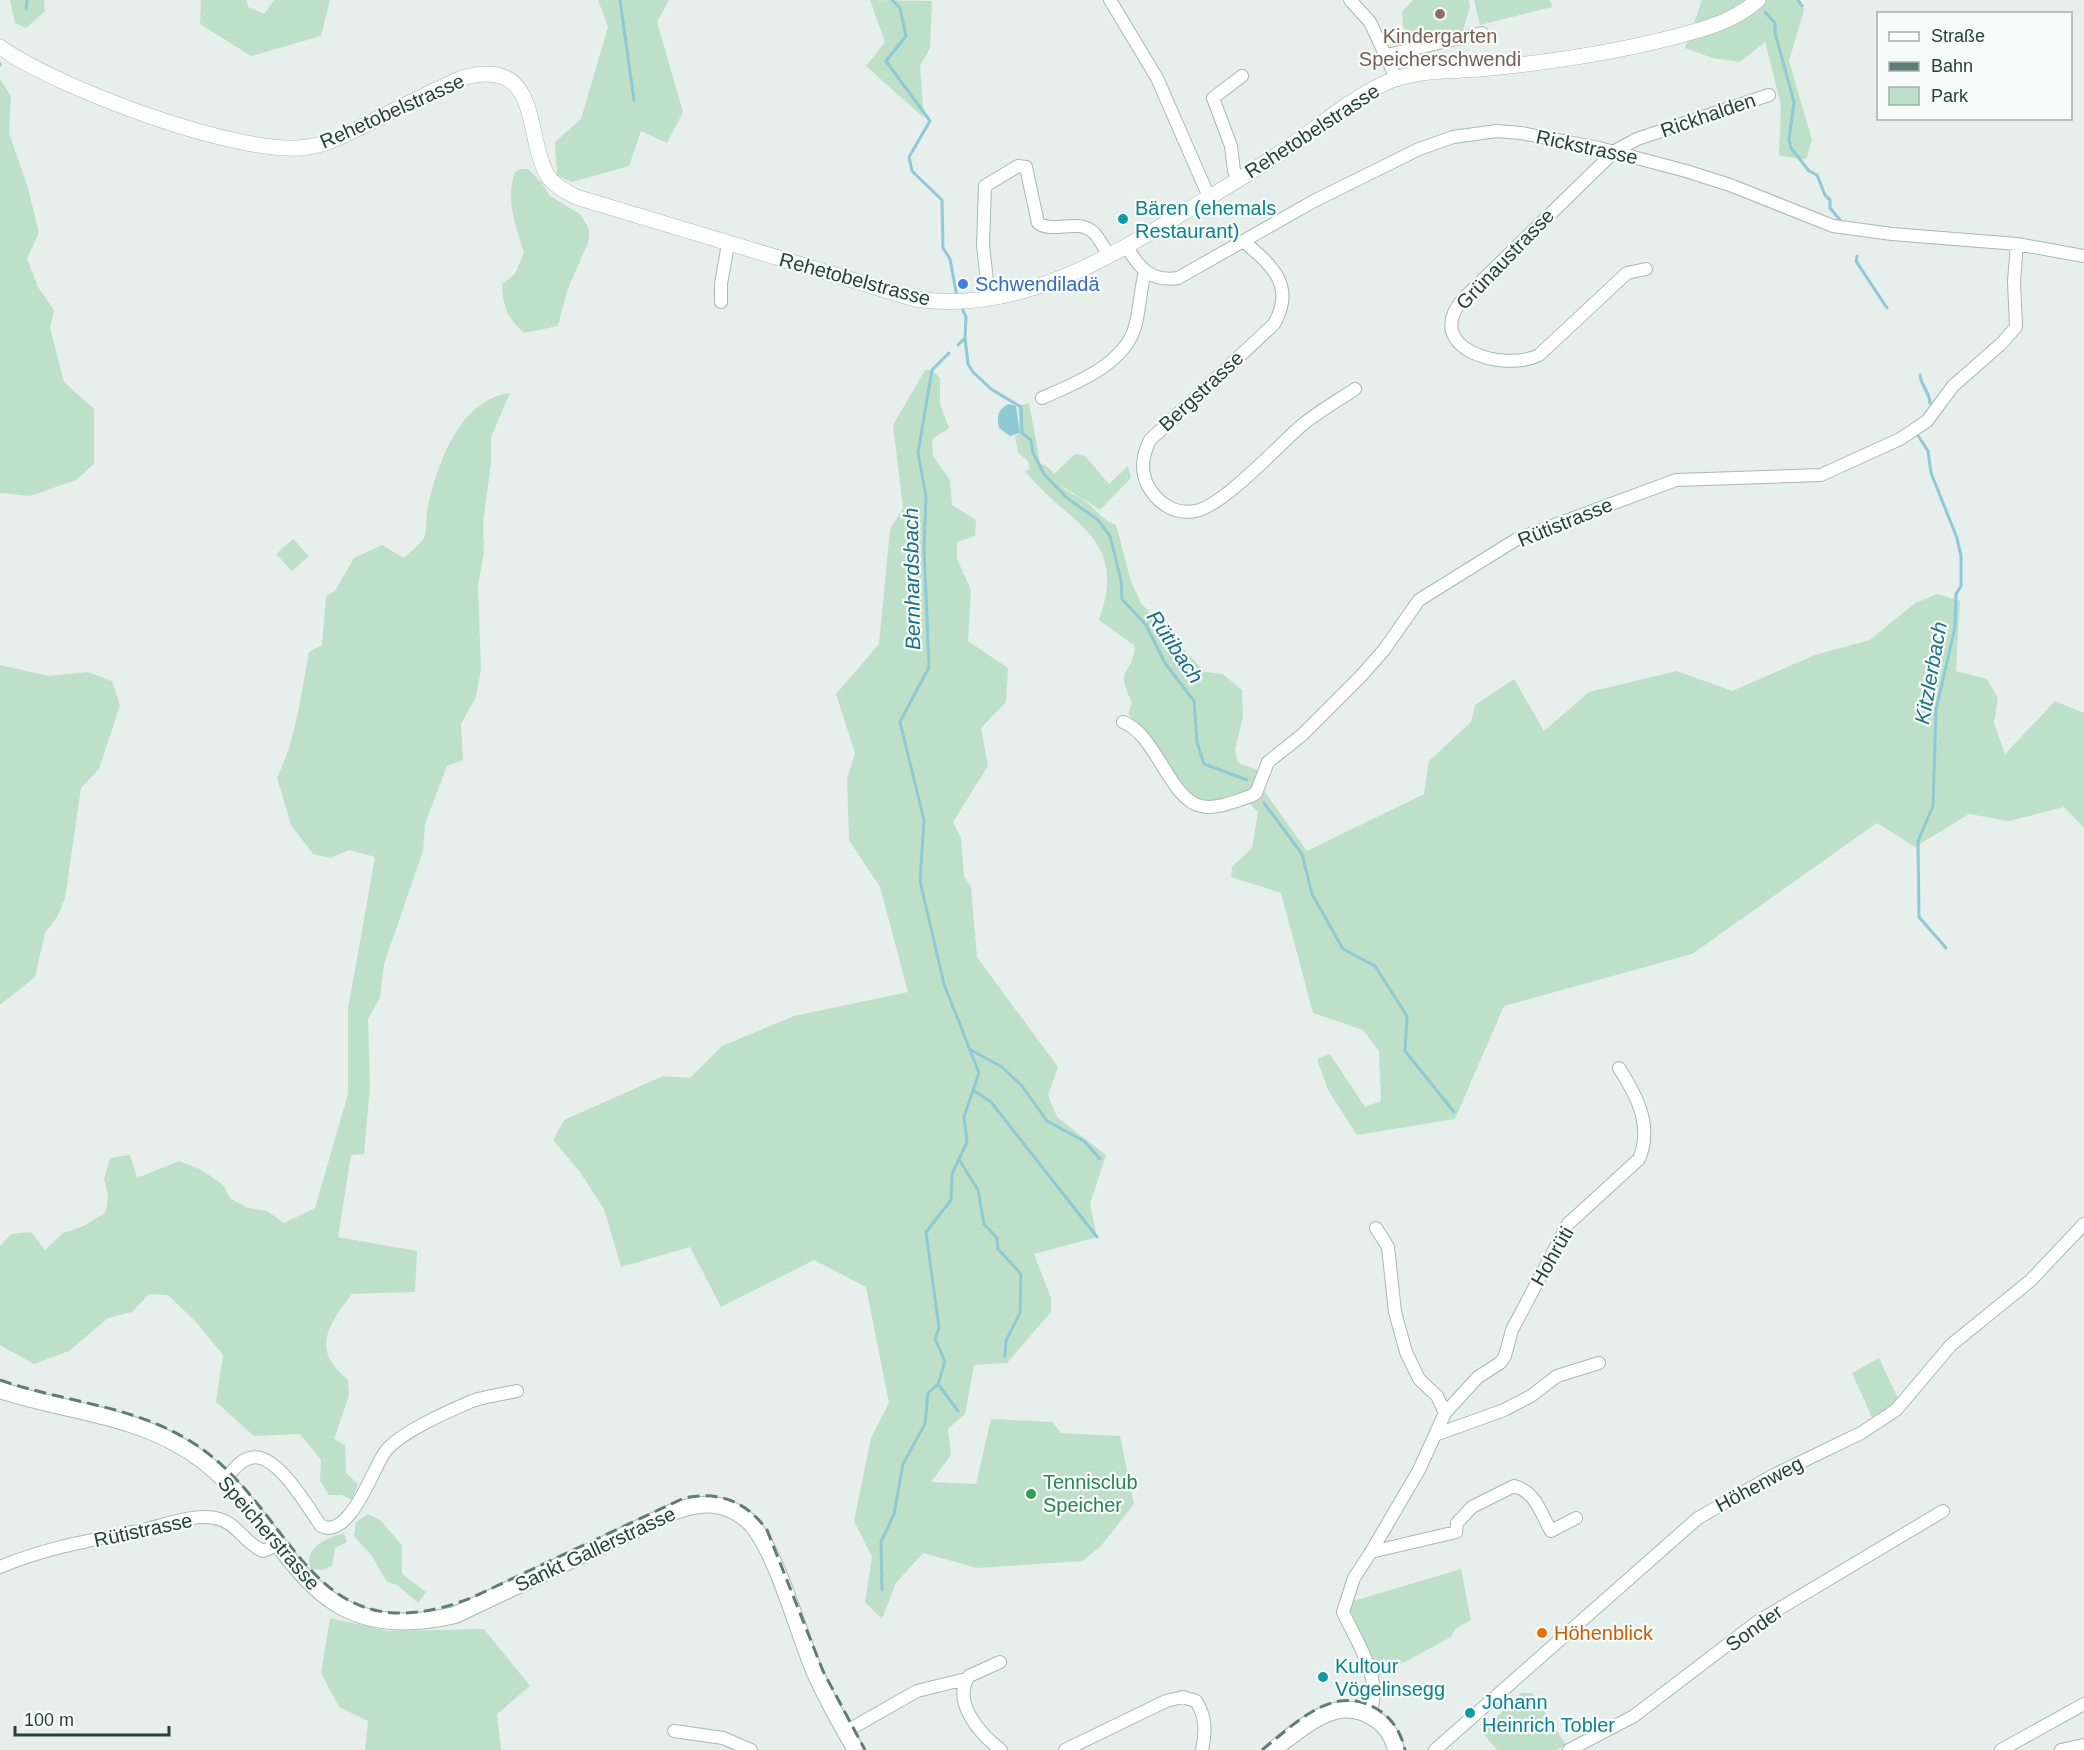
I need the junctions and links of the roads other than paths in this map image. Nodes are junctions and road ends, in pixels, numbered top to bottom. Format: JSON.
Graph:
{"nodes":[{"id":1,"x":1110,"y":0,"type":"edge"},
{"id":2,"x":1350,"y":0,"type":"edge"},
{"id":3,"x":1758,"y":0,"type":"edge"},
{"id":4,"x":1482,"y":33,"type":"dead end"},
{"id":5,"x":0,"y":47,"type":"edge"},
{"id":6,"x":1387,"y":55,"type":"junction"},
{"id":7,"x":1242,"y":76,"type":"dead end"},
{"id":8,"x":1397,"y":80,"type":"junction"},
{"id":9,"x":1769,"y":95,"type":"dead end"},
{"id":10,"x":1615,"y":151,"type":"junction"},
{"id":11,"x":1239,"y":179,"type":"junction"},
{"id":12,"x":1209,"y":197,"type":"junction"},
{"id":13,"x":1243,"y":241,"type":"junction"},
{"id":14,"x":728,"y":244,"type":"junction"},
{"id":15,"x":2017,"y":244,"type":"junction"},
{"id":16,"x":1127,"y":247,"type":"junction"},
{"id":17,"x":1109,"y":256,"type":"junction"},
{"id":18,"x":2084,"y":256,"type":"edge"},
{"id":19,"x":1646,"y":269,"type":"dead end"},
{"id":20,"x":1145,"y":272,"type":"junction"},
{"id":21,"x":989,"y":299,"type":"junction"},
{"id":22,"x":721,"y":302,"type":"dead end"},
{"id":23,"x":1355,"y":389,"type":"dead end"},
{"id":24,"x":1042,"y":398,"type":"dead end"},
{"id":25,"x":1123,"y":722,"type":"dead end"},
{"id":26,"x":1619,"y":1068,"type":"dead end"},
{"id":27,"x":2084,"y":1224,"type":"edge"},
{"id":28,"x":1376,"y":1228,"type":"dead end"},
{"id":29,"x":1599,"y":1363,"type":"dead end"},
{"id":30,"x":0,"y":1390,"type":"edge"},
{"id":31,"x":517,"y":1391,"type":"dead end"},
{"id":32,"x":1445,"y":1413,"type":"junction"},
{"id":33,"x":1435,"y":1435,"type":"junction"},
{"id":34,"x":225,"y":1479,"type":"junction"},
{"id":35,"x":1943,"y":1511,"type":"dead end"},
{"id":36,"x":1576,"y":1518,"type":"dead end"},
{"id":37,"x":277,"y":1545,"type":"junction"},
{"id":38,"x":1371,"y":1552,"type":"junction"},
{"id":39,"x":0,"y":1567,"type":"edge"},
{"id":40,"x":406,"y":1623,"type":"joint"},
{"id":41,"x":1000,"y":1662,"type":"dead end"},
{"id":42,"x":966,"y":1679,"type":"junction"},
{"id":43,"x":2084,"y":1704,"type":"edge"},
{"id":44,"x":1369,"y":1714,"type":"junction"},
{"id":45,"x":674,"y":1731,"type":"dead end"},
{"id":46,"x":845,"y":1732,"type":"junction"},
{"id":47,"x":2084,"y":1745,"type":"edge"},
{"id":48,"x":751,"y":1750,"type":"edge"},
{"id":49,"x":856,"y":1750,"type":"edge"},
{"id":50,"x":1001,"y":1750,"type":"edge"},
{"id":51,"x":1065,"y":1750,"type":"edge"},
{"id":52,"x":1202,"y":1750,"type":"edge"},
{"id":53,"x":1274,"y":1750,"type":"edge"},
{"id":54,"x":1396,"y":1750,"type":"edge"},
{"id":55,"x":1435,"y":1750,"type":"edge"},
{"id":56,"x":1569,"y":1750,"type":"edge"},
{"id":57,"x":2001,"y":1750,"type":"edge"},
{"id":58,"x":2061,"y":1750,"type":"edge"}],
"edges":[{"from":1,"to":12,"type":"street"},
{"from":2,"to":6,"type":"street"},
{"from":3,"to":8,"type":"street","name":"Rehetobelstrasse"},
{"from":4,"to":6,"type":"street"},
{"from":5,"to":14,"type":"street","name":"Rehetobelstrasse"},
{"from":6,"to":8,"type":"street"},
{"from":7,"to":11,"type":"street"},
{"from":8,"to":11,"type":"street","name":"Rehetobelstrasse"},
{"from":9,"to":10,"type":"street","name":"Rickhalden"},
{"from":10,"to":13,"type":"street","name":"Rickstrasse"},
{"from":10,"to":15,"type":"street","name":"Rickstrasse"},
{"from":10,"to":19,"type":"street","name":"Grünaustrasse"},
{"from":11,"to":12,"type":"street","name":"Rehetobelstrasse"},
{"from":12,"to":16,"type":"street","name":"Rehetobelstrasse"},
{"from":13,"to":20,"type":"street","name":"Rickstrasse"},
{"from":13,"to":23,"type":"street","name":"Bergstrasse"},
{"from":14,"to":21,"type":"street","name":"Rehetobelstrasse"},
{"from":14,"to":22,"type":"street"},
{"from":15,"to":18,"type":"street","name":"Rickstrasse"},
{"from":15,"to":25,"type":"street","name":"Rütistrasse"},
{"from":16,"to":17,"type":"street","name":"Rehetobelstrasse"},
{"from":16,"to":20,"type":"street"},
{"from":17,"to":21,"type":"street","name":"Rehetobelstrasse"},
{"from":17,"to":21,"type":"street"},
{"from":20,"to":24,"type":"street"},
{"from":26,"to":32,"type":"street","name":"Hohrüti"},
{"from":27,"to":55,"type":"street","name":"Höhenweg"},
{"from":28,"to":32,"type":"street"},
{"from":29,"to":33,"type":"street"},
{"from":30,"to":34,"type":"main road","name":"Speicherstrasse"},
{"from":31,"to":34,"type":"street"},
{"from":32,"to":33,"type":"street","name":"Hohrüti"},
{"from":33,"to":38,"type":"street","name":"Hohrüti"},
{"from":34,"to":37,"type":"main road","name":"Speicherstrasse"},
{"from":35,"to":56,"type":"street","name":"Sonder"},
{"from":36,"to":38,"type":"street"},
{"from":37,"to":39,"type":"street","name":"Rütistrasse"},
{"from":37,"to":40,"type":"main road","name":"Speicherstrasse"},
{"from":38,"to":44,"type":"street","name":"Hohrüti"},
{"from":40,"to":46,"type":"main road","name":"Sankt Gallerstrasse"},
{"from":41,"to":42,"type":"street"},
{"from":42,"to":46,"type":"street"},
{"from":42,"to":50,"type":"street"},
{"from":43,"to":57,"type":"street"},
{"from":44,"to":53,"type":"main road"},
{"from":44,"to":54,"type":"main road"},
{"from":45,"to":48,"type":"street"},
{"from":46,"to":49,"type":"main road","name":"Sankt Gallerstrasse"},
{"from":47,"to":58,"type":"street"},
{"from":51,"to":52,"type":"street"}]}
